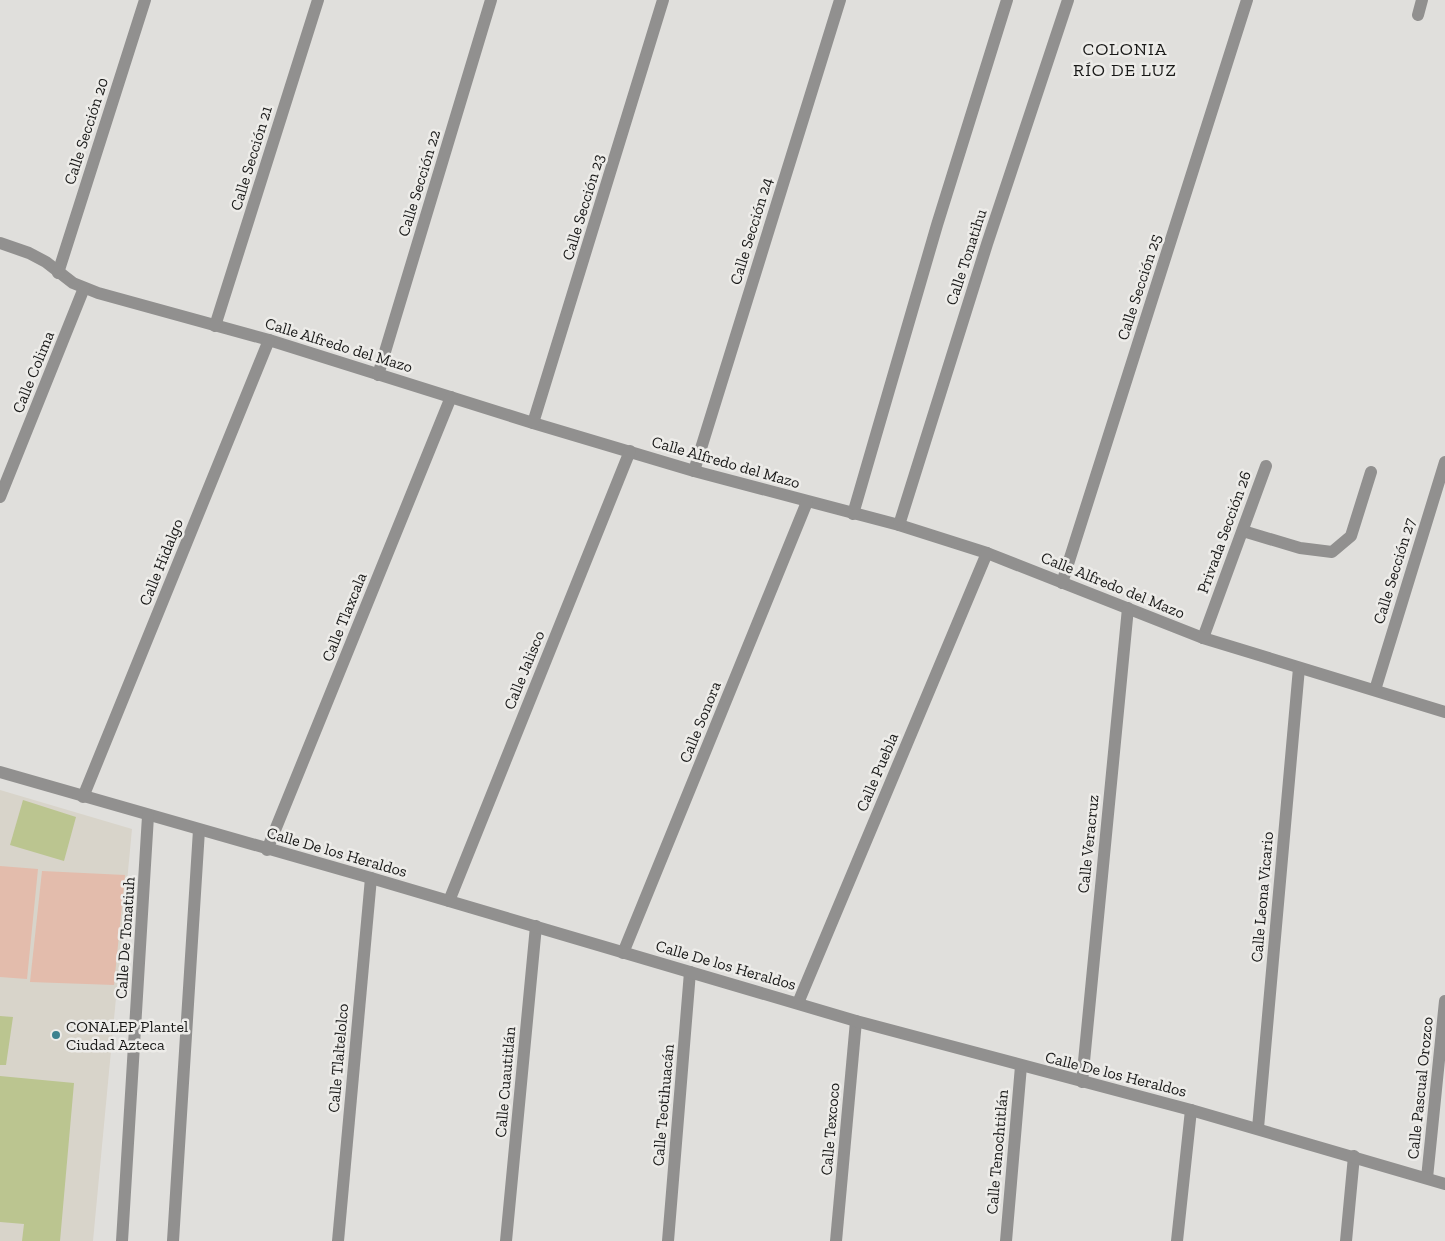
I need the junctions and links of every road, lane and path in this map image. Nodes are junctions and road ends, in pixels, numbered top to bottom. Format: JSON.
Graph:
{"nodes":[{"id":1,"x":145,"y":0,"type":"edge"},
{"id":2,"x":318,"y":0,"type":"edge"},
{"id":3,"x":491,"y":0,"type":"edge"},
{"id":4,"x":663,"y":0,"type":"edge"},
{"id":5,"x":840,"y":0,"type":"edge"},
{"id":6,"x":1007,"y":0,"type":"edge"},
{"id":7,"x":1068,"y":0,"type":"edge"},
{"id":8,"x":1247,"y":0,"type":"edge"},
{"id":9,"x":1422,"y":0,"type":"edge"},
{"id":10,"x":1418,"y":15,"type":"dead end"},
{"id":11,"x":0,"y":243,"type":"edge"},
{"id":12,"x":58,"y":272,"type":"junction"},
{"id":13,"x":84,"y":288,"type":"junction"},
{"id":14,"x":215,"y":326,"type":"junction"},
{"id":15,"x":269,"y":340,"type":"junction"},
{"id":16,"x":378,"y":375,"type":"junction"},
{"id":17,"x":451,"y":397,"type":"junction"},
{"id":18,"x":533,"y":423,"type":"junction"},
{"id":19,"x":630,"y":451,"type":"junction"},
{"id":20,"x":1445,"y":462,"type":"edge"},
{"id":21,"x":1266,"y":466,"type":"dead end"},
{"id":22,"x":694,"y":471,"type":"junction"},
{"id":23,"x":1371,"y":472,"type":"dead end"},
{"id":24,"x":0,"y":497,"type":"edge"},
{"id":25,"x":807,"y":502,"type":"junction"},
{"id":26,"x":853,"y":514,"type":"junction"},
{"id":27,"x":899,"y":525,"type":"junction"},
{"id":28,"x":1243,"y":531,"type":"junction"},
{"id":29,"x":987,"y":553,"type":"junction"},
{"id":30,"x":1062,"y":583,"type":"junction"},
{"id":31,"x":1128,"y":608,"type":"junction"},
{"id":32,"x":1203,"y":638,"type":"junction"},
{"id":33,"x":1299,"y":668,"type":"junction"},
{"id":34,"x":1375,"y":690,"type":"junction"},
{"id":35,"x":1445,"y":712,"type":"edge"},
{"id":36,"x":0,"y":772,"type":"edge"},
{"id":37,"x":83,"y":797,"type":"junction"},
{"id":38,"x":148,"y":816,"type":"junction"},
{"id":39,"x":200,"y":830,"type":"junction"},
{"id":40,"x":267,"y":850,"type":"junction"},
{"id":41,"x":371,"y":878,"type":"junction"},
{"id":42,"x":449,"y":900,"type":"junction"},
{"id":43,"x":536,"y":926,"type":"junction"},
{"id":44,"x":624,"y":953,"type":"junction"},
{"id":45,"x":690,"y":972,"type":"junction"},
{"id":46,"x":1445,"y":1001,"type":"edge"},
{"id":47,"x":798,"y":1003,"type":"junction"},
{"id":48,"x":856,"y":1021,"type":"junction"},
{"id":49,"x":1021,"y":1066,"type":"junction"},
{"id":50,"x":1082,"y":1082,"type":"junction"},
{"id":51,"x":1190,"y":1110,"type":"junction"},
{"id":52,"x":1258,"y":1128,"type":"junction"},
{"id":53,"x":1354,"y":1156,"type":"junction"},
{"id":54,"x":1427,"y":1178,"type":"junction"},
{"id":55,"x":1445,"y":1184,"type":"edge"},
{"id":56,"x":122,"y":1241,"type":"edge"},
{"id":57,"x":173,"y":1241,"type":"edge"},
{"id":58,"x":338,"y":1241,"type":"edge"},
{"id":59,"x":506,"y":1241,"type":"edge"},
{"id":60,"x":668,"y":1241,"type":"edge"},
{"id":61,"x":836,"y":1241,"type":"edge"},
{"id":62,"x":1006,"y":1241,"type":"edge"},
{"id":63,"x":1178,"y":1241,"type":"edge"},
{"id":64,"x":1346,"y":1241,"type":"edge"}],
"edges":[{"from":1,"to":12,"type":"street","name":"Calle Sección 20"},
{"from":2,"to":14,"type":"street","name":"Calle Sección 21"},
{"from":3,"to":16,"type":"street","name":"Calle Sección 22"},
{"from":4,"to":18,"type":"street","name":"Calle Sección 23"},
{"from":5,"to":22,"type":"street","name":"Calle Sección 24"},
{"from":6,"to":26,"type":"street"},
{"from":7,"to":27,"type":"street","name":"Calle Tonatihu"},
{"from":8,"to":30,"type":"street","name":"Calle Sección 25"},
{"from":9,"to":10,"type":"street"},
{"from":11,"to":12,"type":"street","name":"Calle Alfredo del Mazo"},
{"from":12,"to":13,"type":"street","name":"Calle Alfredo del Mazo"},
{"from":13,"to":14,"type":"street","name":"Calle Alfredo del Mazo"},
{"from":13,"to":24,"type":"street","name":"Calle Colima"},
{"from":14,"to":15,"type":"street","name":"Calle Alfredo del Mazo"},
{"from":15,"to":16,"type":"street","name":"Calle Alfredo del Mazo"},
{"from":15,"to":37,"type":"street","name":"Calle Hidalgo"},
{"from":16,"to":17,"type":"street","name":"Calle Alfredo del Mazo"},
{"from":17,"to":18,"type":"street","name":"Calle Alfredo del Mazo"},
{"from":17,"to":40,"type":"street","name":"Calle Tlaxcala"},
{"from":18,"to":19,"type":"street","name":"Calle Alfredo del Mazo"},
{"from":19,"to":22,"type":"street","name":"Calle Alfredo del Mazo"},
{"from":19,"to":42,"type":"street","name":"Calle Jalisco"},
{"from":20,"to":34,"type":"street","name":"Calle Sección 27"},
{"from":21,"to":28,"type":"street","name":"Privada Sección 26"},
{"from":22,"to":25,"type":"street","name":"Calle Alfredo del Mazo"},
{"from":23,"to":28,"type":"street"},
{"from":25,"to":26,"type":"street","name":"Calle Alfredo del Mazo"},
{"from":25,"to":44,"type":"street","name":"Calle Sonora"},
{"from":26,"to":27,"type":"street","name":"Calle Alfredo del Mazo"},
{"from":27,"to":29,"type":"street","name":"Calle Alfredo del Mazo"},
{"from":28,"to":32,"type":"street","name":"Privada Sección 26"},
{"from":29,"to":30,"type":"street","name":"Calle Alfredo del Mazo"},
{"from":29,"to":47,"type":"street","name":"Calle Puebla"},
{"from":30,"to":31,"type":"street","name":"Calle Alfredo del Mazo"},
{"from":31,"to":32,"type":"street","name":"Calle Alfredo del Mazo"},
{"from":31,"to":50,"type":"street","name":"Calle Veracruz"},
{"from":32,"to":33,"type":"street","name":"Calle Alfredo del Mazo"},
{"from":33,"to":34,"type":"street","name":"Calle Alfredo del Mazo"},
{"from":33,"to":52,"type":"street","name":"Calle Leona Vicario"},
{"from":34,"to":35,"type":"street","name":"Calle Alfredo del Mazo"},
{"from":36,"to":37,"type":"street","name":"Calle De los Heraldos"},
{"from":37,"to":38,"type":"street","name":"Calle De los Heraldos"},
{"from":38,"to":39,"type":"street","name":"Calle De los Heraldos"},
{"from":38,"to":56,"type":"street","name":"Calle De Tonatiuh"},
{"from":39,"to":40,"type":"street","name":"Calle De los Heraldos"},
{"from":39,"to":57,"type":"street"},
{"from":40,"to":41,"type":"street","name":"Calle De los Heraldos"},
{"from":41,"to":42,"type":"street","name":"Calle De los Heraldos"},
{"from":41,"to":58,"type":"street","name":"Calle Tlaltelolco"},
{"from":42,"to":43,"type":"street","name":"Calle De los Heraldos"},
{"from":43,"to":44,"type":"street","name":"Calle De los Heraldos"},
{"from":43,"to":59,"type":"street","name":"Calle Cuautitlán"},
{"from":44,"to":45,"type":"street","name":"Calle De los Heraldos"},
{"from":45,"to":47,"type":"street","name":"Calle De los Heraldos"},
{"from":45,"to":60,"type":"street","name":"Calle Teotihuacán"},
{"from":46,"to":54,"type":"street","name":"Calle Pascual Orozco"},
{"from":47,"to":48,"type":"street","name":"Calle De los Heraldos"},
{"from":48,"to":49,"type":"street","name":"Calle De los Heraldos"},
{"from":48,"to":61,"type":"street","name":"Calle Texcoco"},
{"from":49,"to":50,"type":"street","name":"Calle De los Heraldos"},
{"from":49,"to":62,"type":"street","name":"Calle Tenochtitlán"},
{"from":50,"to":51,"type":"street","name":"Calle De los Heraldos"},
{"from":51,"to":52,"type":"street","name":"Calle De los Heraldos"},
{"from":51,"to":63,"type":"street"},
{"from":52,"to":53,"type":"street","name":"Calle De los Heraldos"},
{"from":53,"to":54,"type":"street","name":"Calle De los Heraldos"},
{"from":53,"to":64,"type":"street"},
{"from":54,"to":55,"type":"street","name":"Calle De los Heraldos"}]}
